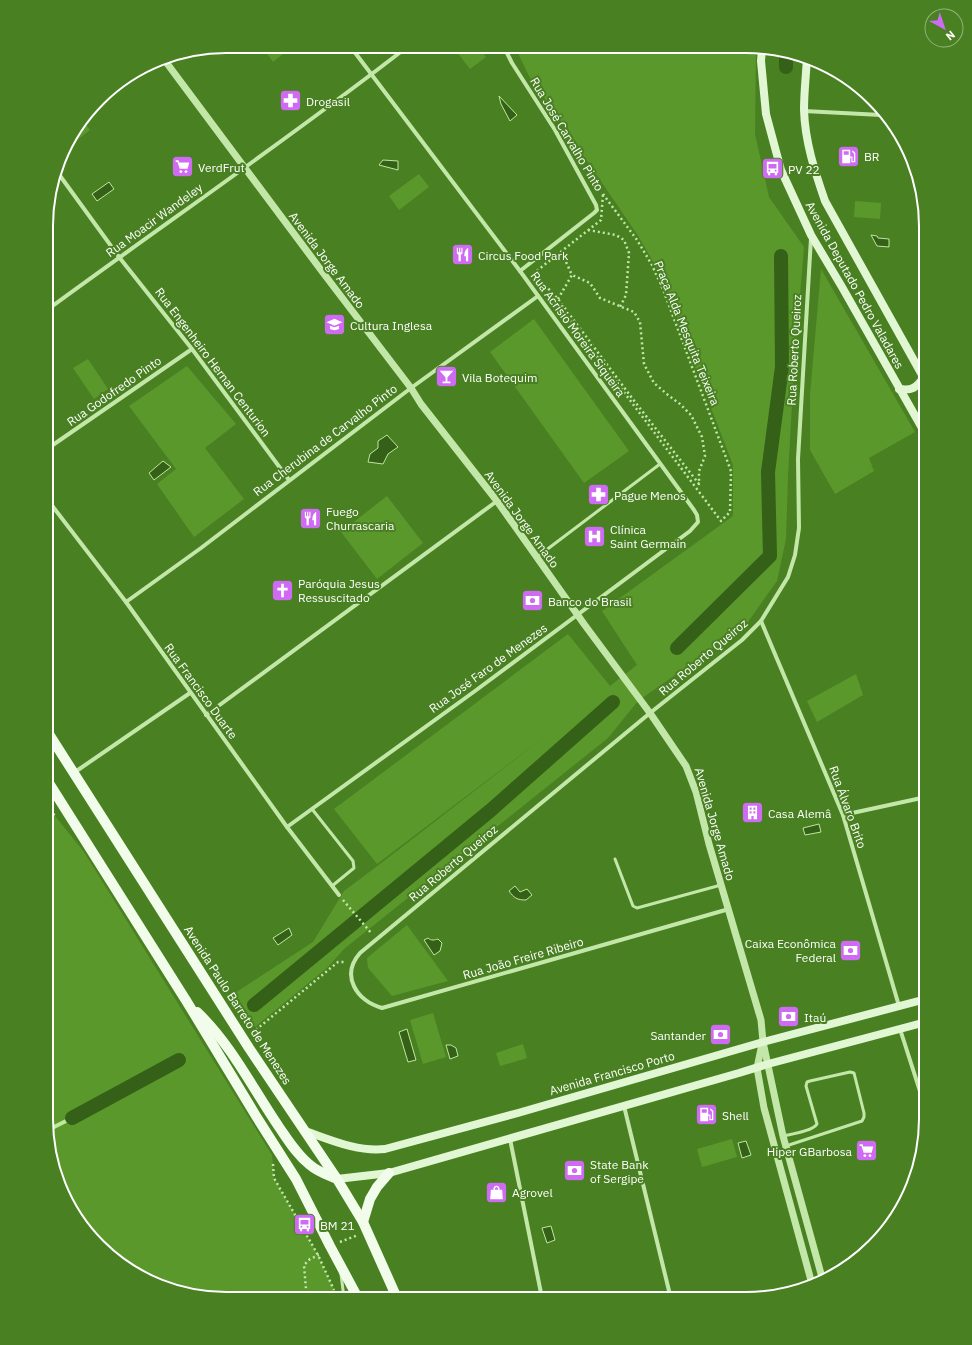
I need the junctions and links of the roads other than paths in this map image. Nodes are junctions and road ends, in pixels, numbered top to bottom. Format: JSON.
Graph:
{"nodes":[{"id":1,"x":355,"y":53,"type":"edge"},
{"id":2,"x":398,"y":53,"type":"edge"},
{"id":3,"x":507,"y":53,"type":"edge"},
{"id":4,"x":762,"y":53,"type":"edge"},
{"id":5,"x":167,"y":63,"type":"edge"},
{"id":6,"x":807,"y":64,"type":"edge"},
{"id":7,"x":371,"y":74,"type":"junction"},
{"id":8,"x":804,"y":111,"type":"junction"},
{"id":9,"x":877,"y":114,"type":"edge"},
{"id":10,"x":245,"y":168,"type":"junction"},
{"id":11,"x":60,"y":176,"type":"edge"},
{"id":12,"x":811,"y":235,"type":"junction"},
{"id":13,"x":119,"y":257,"type":"junction"},
{"id":14,"x":520,"y":271,"type":"junction"},
{"id":15,"x":538,"y":296,"type":"junction"},
{"id":16,"x":53,"y":306,"type":"edge"},
{"id":17,"x":192,"y":349,"type":"junction"},
{"id":18,"x":919,"y":369,"type":"edge"},
{"id":19,"x":919,"y":384,"type":"edge"},
{"id":20,"x":411,"y":388,"type":"junction"},
{"id":21,"x":899,"y":389,"type":"junction"},
{"id":22,"x":919,"y":423,"type":"edge"},
{"id":23,"x":53,"y":445,"type":"edge"},
{"id":24,"x":660,"y":464,"type":"junction"},
{"id":25,"x":289,"y":480,"type":"junction"},
{"id":26,"x":497,"y":501,"type":"junction"},
{"id":27,"x":53,"y":507,"type":"edge"},
{"id":28,"x":698,"y":522,"type":"joint"},
{"id":29,"x":537,"y":557,"type":"junction"},
{"id":30,"x":126,"y":602,"type":"junction"},
{"id":31,"x":578,"y":614,"type":"junction"},
{"id":32,"x":761,"y":621,"type":"junction"},
{"id":33,"x":190,"y":693,"type":"junction"},
{"id":34,"x":650,"y":713,"type":"junction"},
{"id":35,"x":206,"y":714,"type":"junction"},
{"id":36,"x":53,"y":741,"type":"edge"},
{"id":37,"x":74,"y":773,"type":"junction"},
{"id":38,"x":53,"y":790,"type":"edge"},
{"id":39,"x":919,"y":799,"type":"edge"},
{"id":40,"x":312,"y":809,"type":"junction"},
{"id":41,"x":843,"y":815,"type":"junction"},
{"id":42,"x":287,"y":827,"type":"junction"},
{"id":43,"x":615,"y":859,"type":"dead end"},
{"id":44,"x":721,"y":885,"type":"junction"},
{"id":45,"x":332,"y":886,"type":"junction"},
{"id":46,"x":339,"y":895,"type":"road end"},
{"id":47,"x":729,"y":909,"type":"junction"},
{"id":48,"x":354,"y":962,"type":"joint"},
{"id":49,"x":919,"y":1001,"type":"edge"},
{"id":50,"x":187,"y":1002,"type":"junction"},
{"id":51,"x":899,"y":1006,"type":"junction"},
{"id":52,"x":919,"y":1024,"type":"edge"},
{"id":53,"x":900,"y":1029,"type":"junction"},
{"id":54,"x":762,"y":1042,"type":"junction"},
{"id":55,"x":768,"y":1064,"type":"junction"},
{"id":56,"x":757,"y":1068,"type":"junction"},
{"id":57,"x":919,"y":1089,"type":"edge"},
{"id":58,"x":624,"y":1106,"type":"junction"},
{"id":59,"x":305,"y":1131,"type":"junction"},
{"id":60,"x":783,"y":1136,"type":"junction"},
{"id":61,"x":510,"y":1139,"type":"junction"},
{"id":62,"x":786,"y":1146,"type":"junction"},
{"id":63,"x":389,"y":1173,"type":"junction"},
{"id":64,"x":337,"y":1179,"type":"junction"},
{"id":65,"x":363,"y":1222,"type":"junction"},
{"id":66,"x":341,"y":1265,"type":"junction"},
{"id":67,"x":822,"y":1274,"type":"edge"},
{"id":68,"x":811,"y":1279,"type":"edge"},
{"id":69,"x":343,"y":1292,"type":"edge"},
{"id":70,"x":355,"y":1292,"type":"edge"},
{"id":71,"x":394,"y":1292,"type":"edge"},
{"id":72,"x":541,"y":1292,"type":"edge"},
{"id":73,"x":669,"y":1292,"type":"edge"}],
"edges":[{"from":1,"to":7,"type":"street","name":"Rua Acrísio Moreira Siqueira"},
{"from":2,"to":7,"type":"street","name":"Rua Moacir Wandeley"},
{"from":3,"to":14,"type":"street","name":"Rua José Carvalho Pinto"},
{"from":4,"to":12,"type":"main road","name":"Avenida Deputado Pedro Valadares"},
{"from":5,"to":10,"type":"street","name":"Avenida Jorge Amado"},
{"from":6,"to":8,"type":"main road","name":"Avenida Deputado Pedro Valadares"},
{"from":7,"to":10,"type":"street","name":"Rua Moacir Wandeley"},
{"from":7,"to":14,"type":"street","name":"Rua Acrísio Moreira Siqueira"},
{"from":8,"to":9,"type":"street"},
{"from":8,"to":18,"type":"main road","name":"Avenida Deputado Pedro Valadares"},
{"from":10,"to":13,"type":"street","name":"Rua Moacir Wandeley"},
{"from":10,"to":20,"type":"street","name":"Avenida Jorge Amado"},
{"from":11,"to":13,"type":"street","name":"Rua Engenheiro Hernan Centurion"},
{"from":12,"to":21,"type":"main road","name":"Avenida Deputado Pedro Valadares"},
{"from":12,"to":32,"type":"street","name":"Rua Roberto Queiroz"},
{"from":13,"to":16,"type":"street","name":"Rua Moacir Wandeley"},
{"from":13,"to":17,"type":"street","name":"Rua Engenheiro Hernan Centurion"},
{"from":14,"to":15,"type":"street","name":"Rua Acrísio Moreira Siqueira"},
{"from":15,"to":20,"type":"street","name":"Rua Cherubina de Carvalho Pinto"},
{"from":15,"to":24,"type":"street","name":"Rua Acrísio Moreira Siqueira"},
{"from":17,"to":23,"type":"street","name":"Rua Godofredo Pinto"},
{"from":17,"to":25,"type":"street","name":"Rua Engenheiro Hernan Centurion"},
{"from":19,"to":21,"type":"main road"},
{"from":20,"to":25,"type":"street","name":"Rua Cherubina de Carvalho Pinto"},
{"from":20,"to":26,"type":"street","name":"Avenida Jorge Amado"},
{"from":21,"to":22,"type":"main road","name":"Avenida Deputado Pedro Valadares"},
{"from":24,"to":28,"type":"street","name":"Rua Acrísio Moreira Siqueira"},
{"from":24,"to":29,"type":"lane"},
{"from":25,"to":30,"type":"street","name":"Rua Cherubina de Carvalho Pinto"},
{"from":26,"to":29,"type":"street","name":"Avenida Jorge Amado"},
{"from":26,"to":35,"type":"street"},
{"from":27,"to":30,"type":"street","name":"Rua Francisco Duarte"},
{"from":28,"to":31,"type":"street","name":"Rua José Faro de Menezes"},
{"from":29,"to":31,"type":"street","name":"Avenida Jorge Amado"},
{"from":30,"to":33,"type":"street","name":"Rua Francisco Duarte"},
{"from":31,"to":34,"type":"street","name":"Avenida Jorge Amado"},
{"from":31,"to":40,"type":"street","name":"Rua José Faro de Menezes"},
{"from":32,"to":34,"type":"street","name":"Rua Roberto Queiroz"},
{"from":32,"to":41,"type":"street","name":"Rua Álvaro Brito"},
{"from":33,"to":35,"type":"street","name":"Rua Francisco Duarte"},
{"from":33,"to":37,"type":"street"},
{"from":34,"to":44,"type":"street","name":"Avenida Jorge Amado"},
{"from":34,"to":48,"type":"street","name":"Rua Roberto Queiroz"},
{"from":35,"to":42,"type":"street","name":"Rua Francisco Duarte"},
{"from":36,"to":37,"type":"main road","name":"Avenida Paulo Barreto de Menezes"},
{"from":37,"to":59,"type":"main road","name":"Avenida Paulo Barreto de Menezes"},
{"from":38,"to":50,"type":"main road"},
{"from":39,"to":41,"type":"street"},
{"from":40,"to":42,"type":"street","name":"Rua José Faro de Menezes"},
{"from":40,"to":45,"type":"lane"},
{"from":41,"to":51,"type":"street","name":"Rua Álvaro Brito"},
{"from":42,"to":45,"type":"street","name":"Rua Francisco Duarte"},
{"from":43,"to":44,"type":"lane"},
{"from":44,"to":47,"type":"street","name":"Avenida Jorge Amado"},
{"from":45,"to":46,"type":"street","name":"Rua Francisco Duarte"},
{"from":47,"to":48,"type":"street","name":"Rua João Freire Ribeiro"},
{"from":47,"to":54,"type":"street","name":"Avenida Jorge Amado"},
{"from":49,"to":51,"type":"main road","name":"Avenida Francisco Porto"},
{"from":50,"to":64,"type":"main road"},
{"from":50,"to":66,"type":"main road"},
{"from":51,"to":54,"type":"main road","name":"Avenida Francisco Porto"},
{"from":52,"to":53,"type":"main road"},
{"from":53,"to":55,"type":"main road"},
{"from":53,"to":57,"type":"street"},
{"from":54,"to":55,"type":"street"},
{"from":54,"to":56,"type":"street"},
{"from":54,"to":59,"type":"main road","name":"Avenida Francisco Porto"},
{"from":55,"to":56,"type":"main road"},
{"from":55,"to":60,"type":"street"},
{"from":56,"to":58,"type":"main road"},
{"from":56,"to":68,"type":"street"},
{"from":58,"to":61,"type":"main road"},
{"from":58,"to":73,"type":"street"},
{"from":59,"to":64,"type":"main road","name":"Avenida Paulo Barreto de Menezes"},
{"from":60,"to":62,"type":"street"},
{"from":60,"to":62,"type":"lane"},
{"from":61,"to":63,"type":"main road"},
{"from":61,"to":72,"type":"street"},
{"from":62,"to":67,"type":"street"},
{"from":63,"to":64,"type":"main road"},
{"from":63,"to":65,"type":"main road"},
{"from":64,"to":65,"type":"main road","name":"Avenida Paulo Barreto de Menezes"},
{"from":65,"to":71,"type":"main road","name":"Avenida Paulo Barreto de Menezes"},
{"from":66,"to":69,"type":"lane"},
{"from":66,"to":70,"type":"main road"}]}
